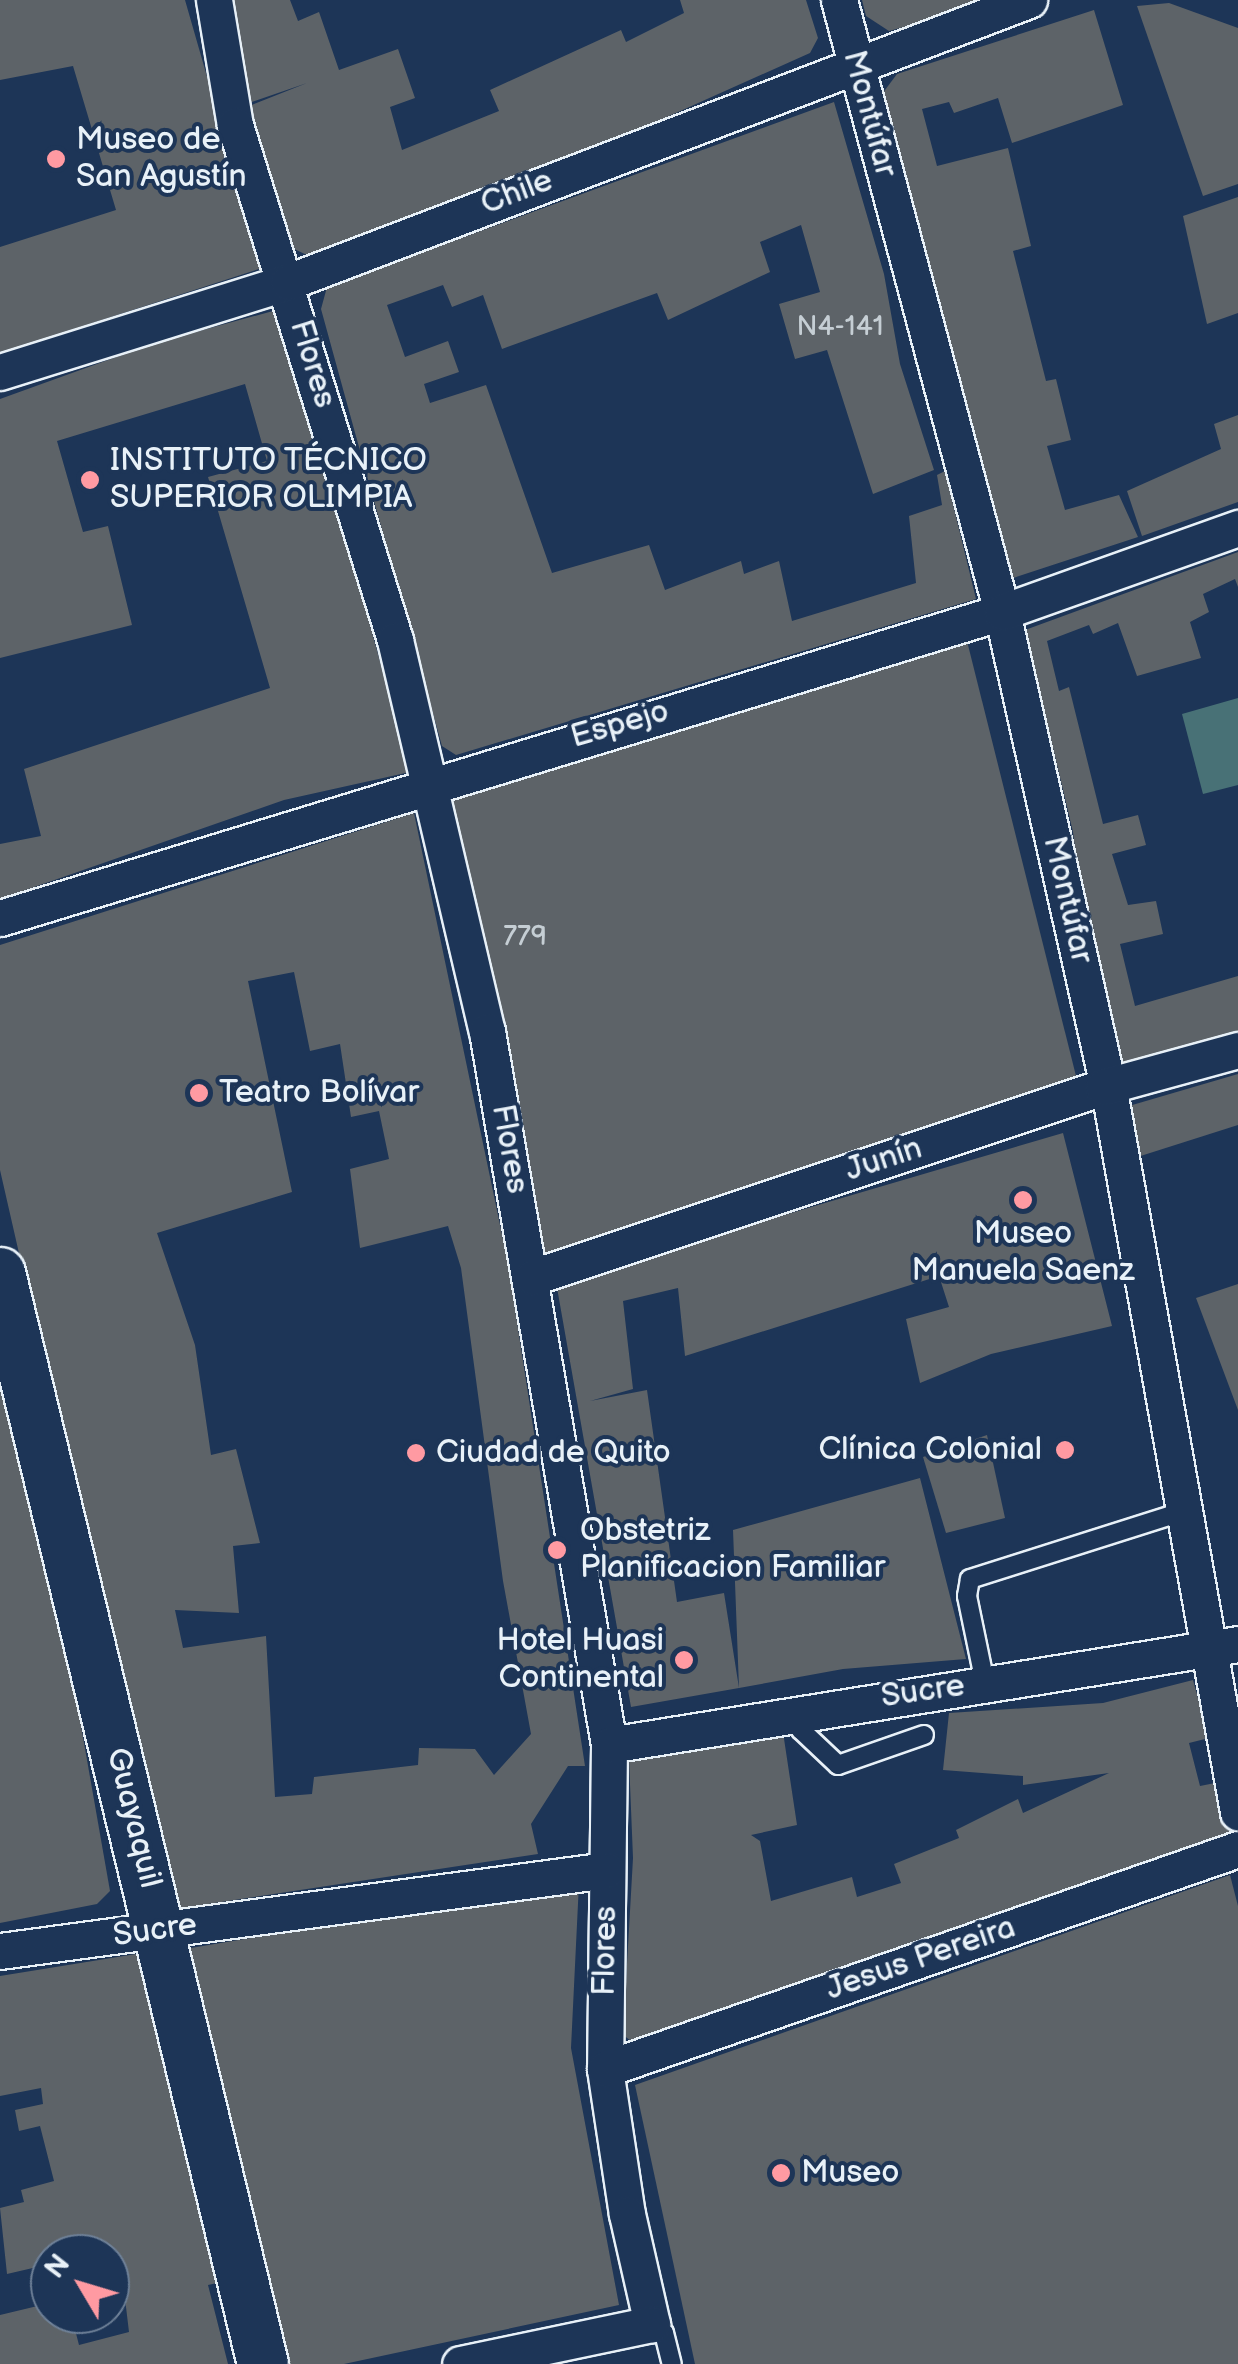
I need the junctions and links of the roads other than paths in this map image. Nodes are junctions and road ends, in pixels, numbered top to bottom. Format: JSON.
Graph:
{"nodes":[{"id":1,"x":214,"y":0,"type":"edge"},
{"id":2,"x":839,"y":0,"type":"edge"},
{"id":3,"x":1030,"y":0,"type":"edge"},
{"id":4,"x":856,"y":63,"type":"junction"},
{"id":5,"x":288,"y":282,"type":"junction"},
{"id":6,"x":0,"y":372,"type":"edge"},
{"id":7,"x":1238,"y":528,"type":"edge"},
{"id":8,"x":1002,"y":612,"type":"junction"},
{"id":9,"x":428,"y":784,"type":"junction"},
{"id":10,"x":0,"y":918,"type":"edge"},
{"id":11,"x":1238,"y":1050,"type":"edge"},
{"id":12,"x":1108,"y":1086,"type":"junction"},
{"id":13,"x":0,"y":1273,"type":"edge"},
{"id":14,"x":533,"y":1278,"type":"junction"},
{"id":15,"x":1180,"y":1512,"type":"junction"},
{"id":16,"x":1221,"y":1648,"type":"edge"},
{"id":17,"x":985,"y":1683,"type":"junction"},
{"id":18,"x":795,"y":1712,"type":"junction"},
{"id":19,"x":924,"y":1735,"type":"dead end"},
{"id":20,"x":609,"y":1744,"type":"junction"},
{"id":21,"x":1238,"y":1812,"type":"edge"},
{"id":22,"x":1238,"y":1849,"type":"edge"},
{"id":23,"x":607,"y":1870,"type":"junction"},
{"id":24,"x":160,"y":1930,"type":"junction"},
{"id":25,"x":0,"y":1952,"type":"edge"},
{"id":26,"x":605,"y":2069,"type":"junction"},
{"id":27,"x":652,"y":2324,"type":"junction"},
{"id":28,"x":263,"y":2364,"type":"edge"},
{"id":29,"x":460,"y":2364,"type":"edge"},
{"id":30,"x":672,"y":2364,"type":"edge"}],
"edges":[{"from":1,"to":5,"type":"street","name":"Flores"},
{"from":2,"to":4,"type":"street","name":"Montúfar"},
{"from":3,"to":4,"type":"street","name":"Chile"},
{"from":4,"to":5,"type":"street","name":"Chile"},
{"from":4,"to":8,"type":"street","name":"Montúfar"},
{"from":5,"to":6,"type":"street","name":"Chile"},
{"from":5,"to":9,"type":"street","name":"Flores"},
{"from":7,"to":8,"type":"street","name":"Espejo"},
{"from":8,"to":9,"type":"street","name":"Espejo"},
{"from":8,"to":12,"type":"street","name":"Montúfar"},
{"from":9,"to":10,"type":"street","name":"Espejo"},
{"from":9,"to":14,"type":"street","name":"Flores"},
{"from":11,"to":12,"type":"street","name":"Junín"},
{"from":12,"to":14,"type":"street","name":"Junín"},
{"from":12,"to":15,"type":"street","name":"Montúfar"},
{"from":13,"to":24,"type":"street","name":"Guayaquil"},
{"from":14,"to":20,"type":"street","name":"Flores"},
{"from":15,"to":16,"type":"street","name":"Montúfar"},
{"from":15,"to":17,"type":"lane"},
{"from":16,"to":17,"type":"street","name":"Sucre"},
{"from":16,"to":21,"type":"street","name":"Montúfar"},
{"from":17,"to":18,"type":"street","name":"Sucre"},
{"from":18,"to":19,"type":"lane"},
{"from":18,"to":20,"type":"street","name":"Sucre"},
{"from":20,"to":23,"type":"street","name":"Flores"},
{"from":22,"to":26,"type":"street","name":"Jesus Pereira"},
{"from":23,"to":24,"type":"street","name":"Sucre"},
{"from":23,"to":26,"type":"street","name":"Flores"},
{"from":24,"to":25,"type":"street","name":"Sucre"},
{"from":24,"to":28,"type":"street","name":"Guayaquil"},
{"from":26,"to":27,"type":"street","name":"Flores"},
{"from":27,"to":29,"type":"street"},
{"from":27,"to":30,"type":"lane"}]}
